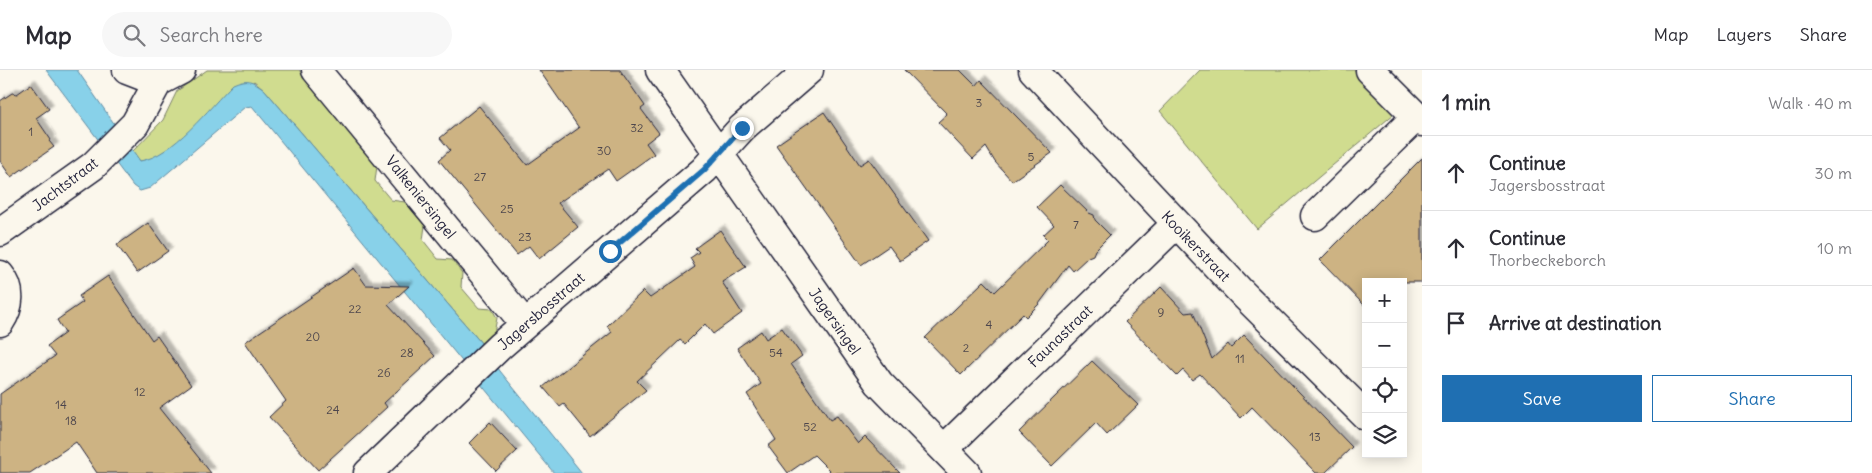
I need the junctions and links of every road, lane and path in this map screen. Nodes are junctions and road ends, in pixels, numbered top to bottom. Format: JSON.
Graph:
{"nodes":[{"id":1,"x":127,"y":70,"type":"edge"},
{"id":2,"x":316,"y":70,"type":"edge"},
{"id":3,"x":660,"y":70,"type":"edge"},
{"id":4,"x":810,"y":70,"type":"edge"},
{"id":5,"x":1033,"y":70,"type":"edge"},
{"id":6,"x":1370,"y":70,"type":"edge"},
{"id":7,"x":170,"y":76,"type":"edge"},
{"id":8,"x":1419,"y":119,"type":"edge"},
{"id":9,"x":719,"y":156,"type":"junction"},
{"id":10,"x":1315,"y":216,"type":"dead end"},
{"id":11,"x":1176,"y":224,"type":"junction"},
{"id":12,"x":0,"y":232,"type":"edge"},
{"id":13,"x":0,"y":274,"type":"edge"},
{"id":14,"x":0,"y":322,"type":"edge"},
{"id":15,"x":525,"y":324,"type":"junction"},
{"id":16,"x":1363,"y":413,"type":"edge"},
{"id":17,"x":944,"y":449,"type":"junction"},
{"id":18,"x":368,"y":473,"type":"edge"},
{"id":19,"x":967,"y":473,"type":"edge"}],
"edges":[{"from":1,"to":7,"type":"street"},
{"from":2,"to":15,"type":"street","name":"Valkeniersingel"},
{"from":3,"to":9,"type":"street"},
{"from":4,"to":9,"type":"street","name":"Jagersbosstraat"},
{"from":5,"to":11,"type":"street","name":"Kooikerstraat"},
{"from":6,"to":8,"type":"street"},
{"from":7,"to":12,"type":"street","name":"Jachtstraat"},
{"from":8,"to":10,"type":"street"},
{"from":9,"to":15,"type":"street","name":"Jagersbosstraat"},
{"from":9,"to":17,"type":"street","name":"Jagersingel"},
{"from":11,"to":16,"type":"street","name":"Kooikerstraat"},
{"from":11,"to":17,"type":"street","name":"Faunastraat"},
{"from":13,"to":14,"type":"street"},
{"from":15,"to":18,"type":"street","name":"Jagersbosstraat"},
{"from":17,"to":19,"type":"street","name":"Jagersingel"}]}
